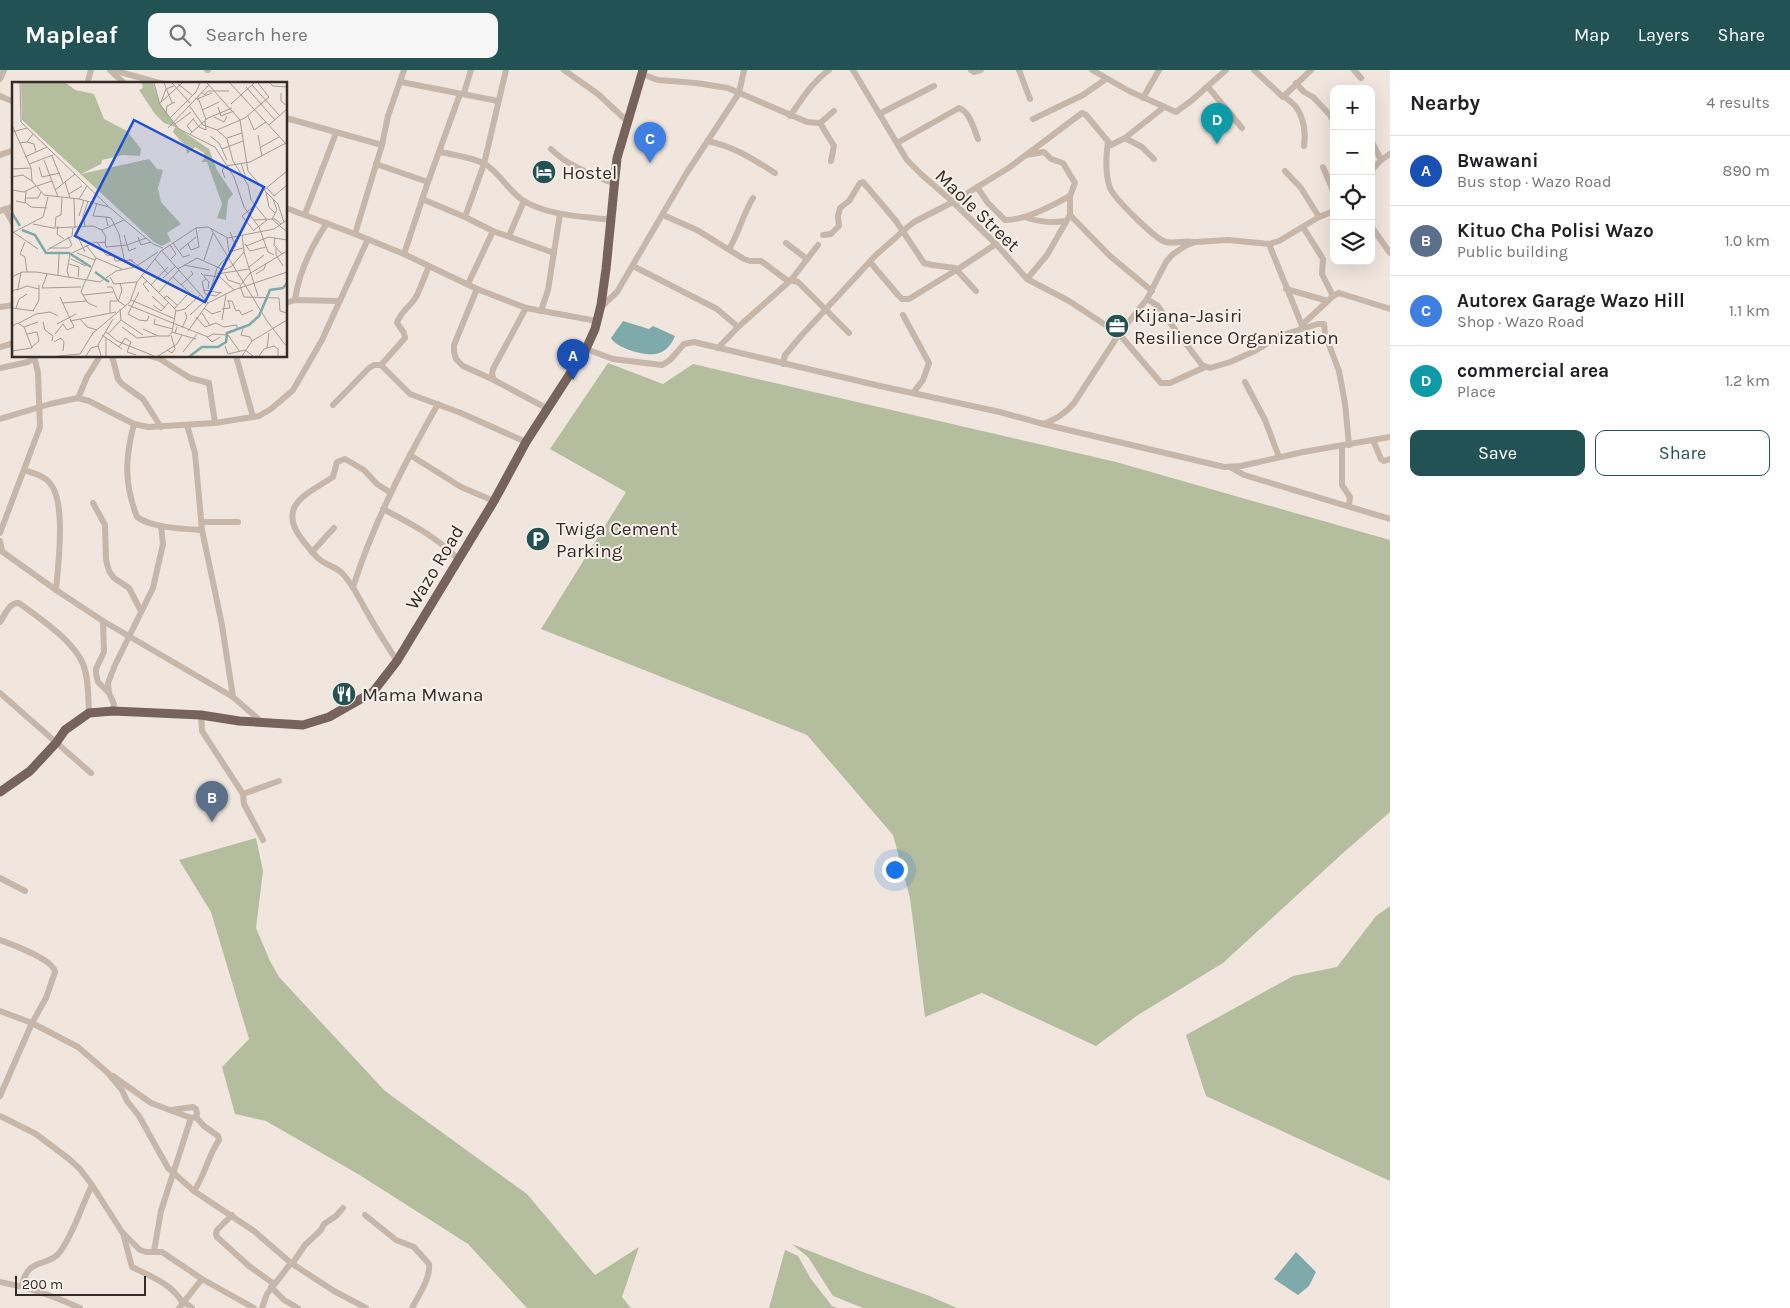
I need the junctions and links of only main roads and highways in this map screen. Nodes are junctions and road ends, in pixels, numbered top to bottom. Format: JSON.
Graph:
{"nodes":[{"id":1,"x":643,"y":72,"type":"edge"},
{"id":2,"x":0,"y":791,"type":"edge"}],
"edges":[{"from":1,"to":2,"type":"main road","name":"Wazo Road"}]}
